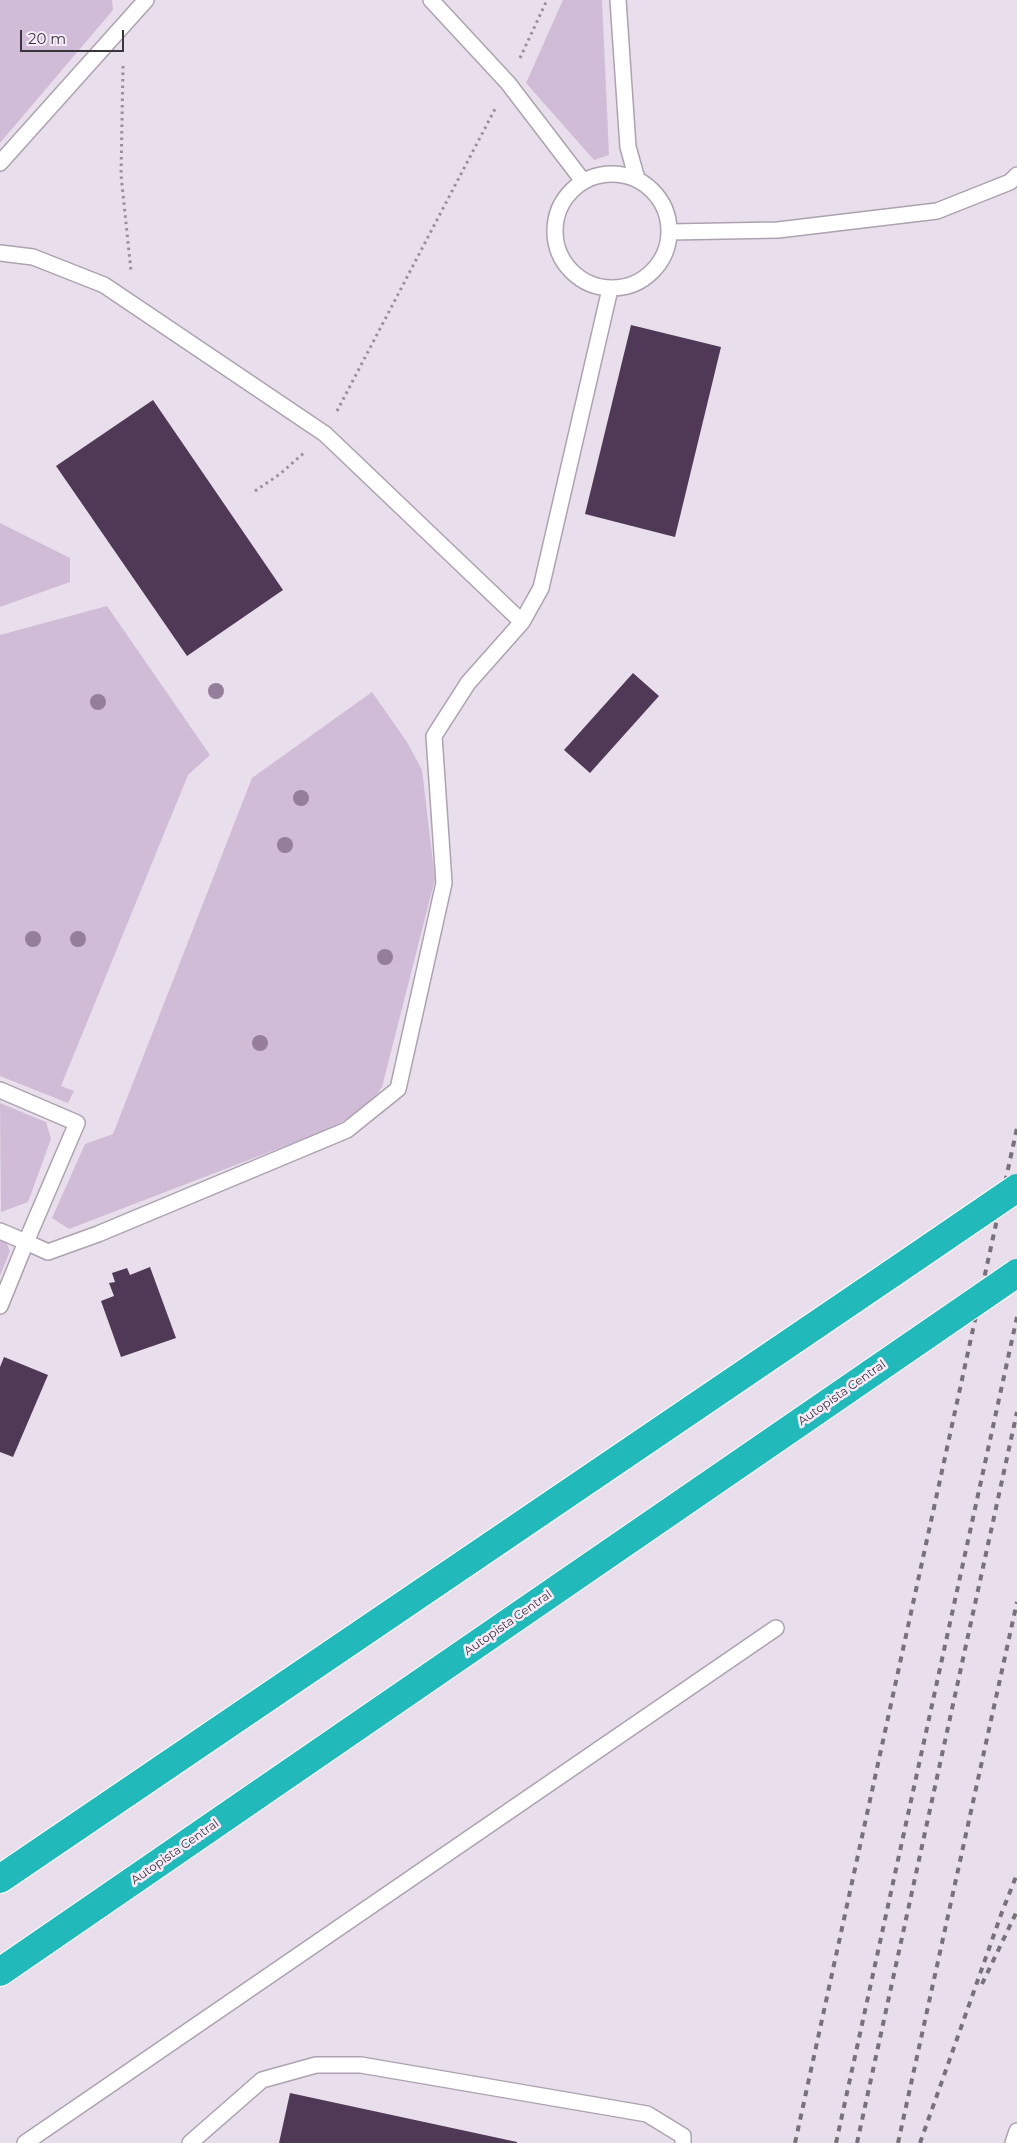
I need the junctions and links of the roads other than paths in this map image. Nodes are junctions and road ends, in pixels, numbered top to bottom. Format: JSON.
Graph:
{"nodes":[{"id":1,"x":146,"y":0,"type":"edge"},
{"id":2,"x":432,"y":0,"type":"edge"},
{"id":3,"x":618,"y":0,"type":"edge"},
{"id":4,"x":0,"y":163,"type":"edge"},
{"id":5,"x":1017,"y":174,"type":"edge"},
{"id":6,"x":637,"y":179,"type":"junction"},
{"id":7,"x":583,"y":181,"type":"junction"},
{"id":8,"x":670,"y":232,"type":"junction"},
{"id":9,"x":0,"y":253,"type":"edge"},
{"id":10,"x":610,"y":289,"type":"junction"},
{"id":11,"x":522,"y":622,"type":"junction"},
{"id":12,"x":0,"y":1090,"type":"edge"},
{"id":13,"x":1017,"y":1188,"type":"edge"},
{"id":14,"x":0,"y":1231,"type":"edge"},
{"id":15,"x":26,"y":1242,"type":"junction"},
{"id":16,"x":1017,"y":1273,"type":"edge"},
{"id":17,"x":0,"y":1306,"type":"edge"},
{"id":18,"x":776,"y":1628,"type":"dead end"},
{"id":19,"x":0,"y":1879,"type":"edge"},
{"id":20,"x":0,"y":1972,"type":"edge"},
{"id":21,"x":1017,"y":2131,"type":"edge"},
{"id":22,"x":24,"y":2143,"type":"edge"},
{"id":23,"x":190,"y":2143,"type":"edge"},
{"id":24,"x":683,"y":2143,"type":"edge"},
{"id":25,"x":1013,"y":2143,"type":"edge"}],
"edges":[{"from":1,"to":4,"type":"lane"},
{"from":2,"to":7,"type":"lane"},
{"from":3,"to":6,"type":"lane"},
{"from":5,"to":8,"type":"lane"},
{"from":6,"to":7,"type":"lane"},
{"from":6,"to":8,"type":"lane"},
{"from":7,"to":10,"type":"lane"},
{"from":8,"to":10,"type":"lane"},
{"from":9,"to":11,"type":"lane"},
{"from":10,"to":11,"type":"lane"},
{"from":11,"to":15,"type":"lane"},
{"from":12,"to":15,"type":"lane"},
{"from":13,"to":19,"type":"highway","bridge":true},
{"from":14,"to":15,"type":"lane"},
{"from":15,"to":17,"type":"lane"},
{"from":16,"to":20,"type":"highway","name":"Autopista Central","bridge":true},
{"from":18,"to":22,"type":"lane"},
{"from":21,"to":25,"type":"lane"},
{"from":23,"to":24,"type":"lane"}]}
